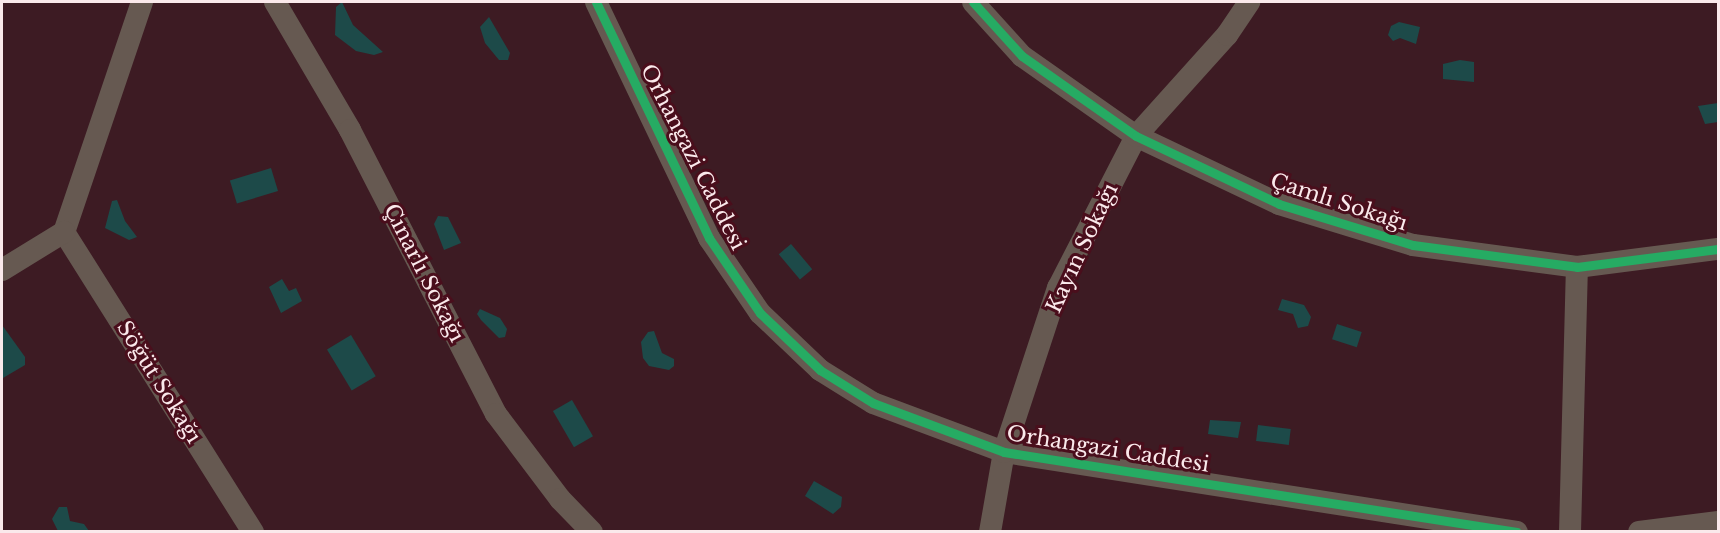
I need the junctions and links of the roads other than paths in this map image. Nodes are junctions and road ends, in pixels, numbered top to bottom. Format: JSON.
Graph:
{"nodes":[{"id":1,"x":142,"y":2,"type":"edge"},
{"id":2,"x":275,"y":2,"type":"edge"},
{"id":3,"x":596,"y":2,"type":"edge"},
{"id":4,"x":973,"y":2,"type":"edge"},
{"id":5,"x":1249,"y":2,"type":"edge"},
{"id":6,"x":1136,"y":136,"type":"junction"},
{"id":7,"x":64,"y":232,"type":"junction"},
{"id":8,"x":1719,"y":249,"type":"edge"},
{"id":9,"x":1577,"y":267,"type":"junction"},
{"id":10,"x":2,"y":270,"type":"edge"},
{"id":11,"x":1004,"y":452,"type":"junction"},
{"id":12,"x":1719,"y":522,"type":"edge"},
{"id":13,"x":254,"y":531,"type":"edge"},
{"id":14,"x":592,"y":531,"type":"edge"},
{"id":15,"x":990,"y":531,"type":"edge"},
{"id":16,"x":1517,"y":531,"type":"edge"},
{"id":17,"x":1570,"y":531,"type":"edge"},
{"id":18,"x":1639,"y":531,"type":"edge"}],
"edges":[{"from":1,"to":7,"type":"street"},
{"from":2,"to":14,"type":"street","name":"Çınarlı Sokağı"},
{"from":3,"to":11,"type":"street","name":"Orhangazi Caddesi"},
{"from":4,"to":6,"type":"street","name":"Çamlı Sokağı"},
{"from":5,"to":6,"type":"street","name":"Kayın Sokağı"},
{"from":6,"to":9,"type":"street","name":"Çamlı Sokağı"},
{"from":6,"to":11,"type":"street","name":"Kayın Sokağı"},
{"from":7,"to":10,"type":"street"},
{"from":7,"to":13,"type":"street","name":"Söğüt Sokağı"},
{"from":8,"to":9,"type":"street","name":"Çamlı Sokağı"},
{"from":9,"to":17,"type":"street"},
{"from":11,"to":15,"type":"street","name":"Kayın Sokağı"},
{"from":11,"to":16,"type":"street","name":"Orhangazi Caddesi"},
{"from":12,"to":18,"type":"street"}]}
